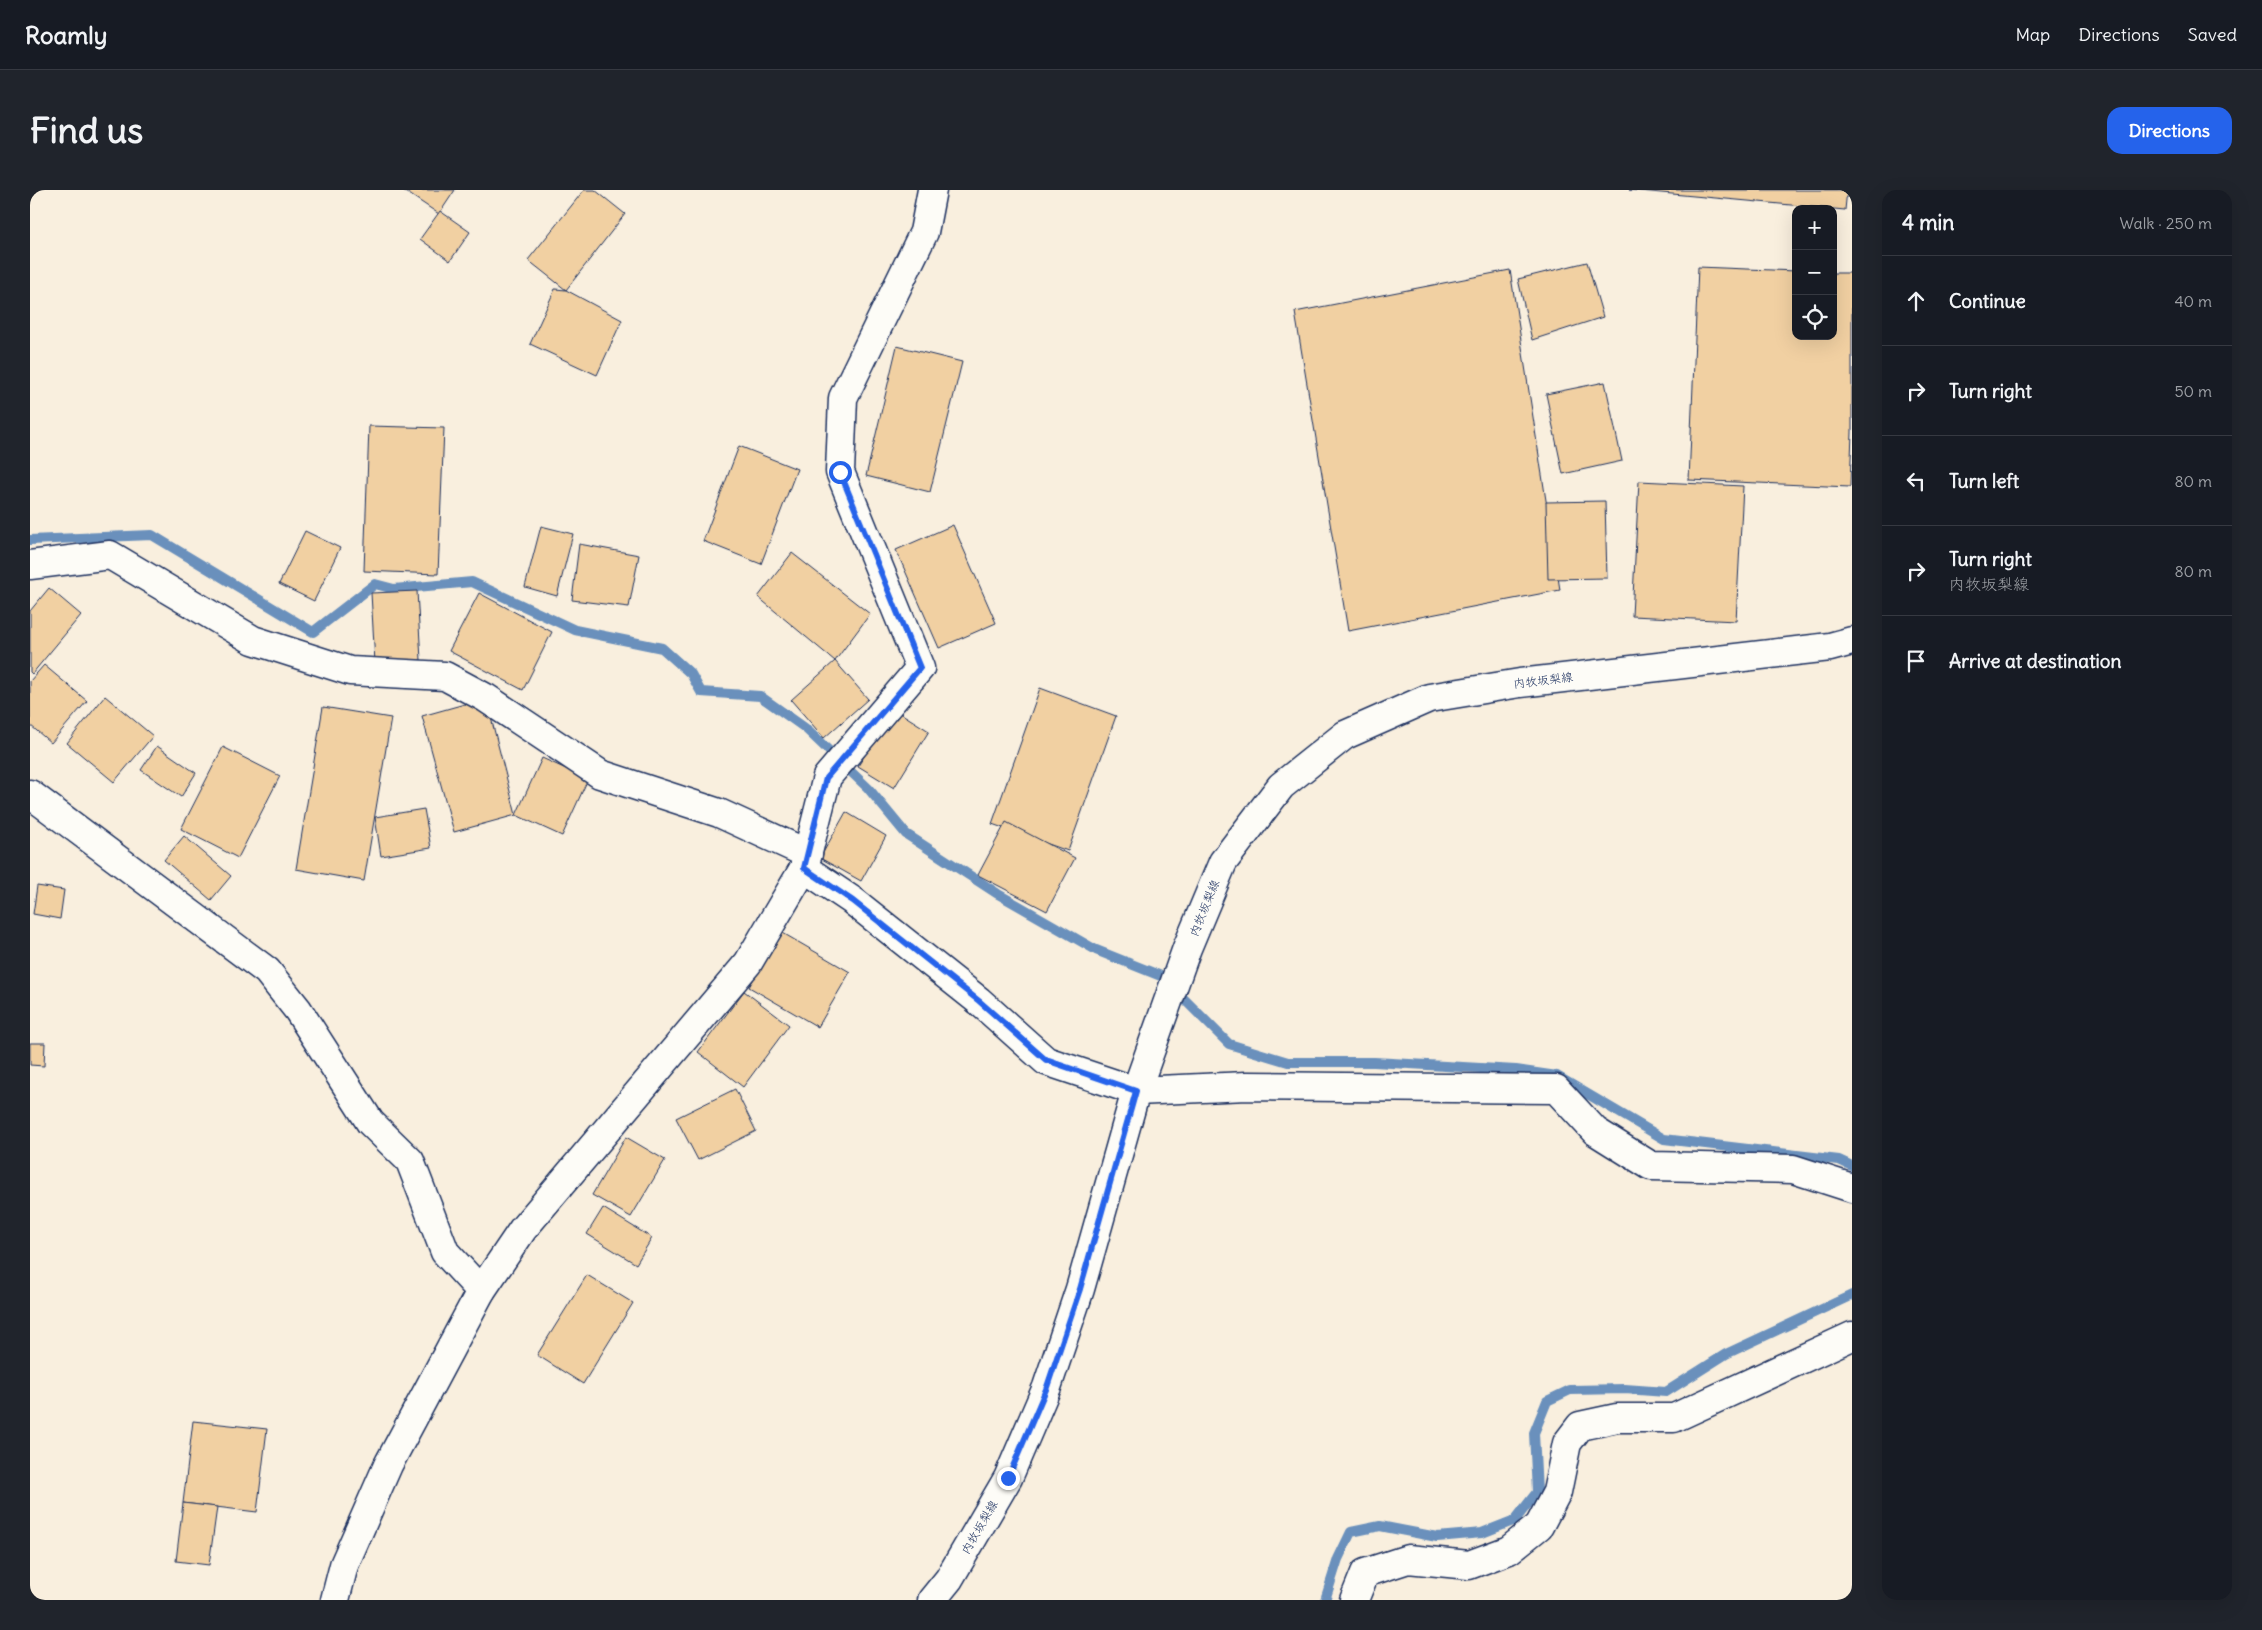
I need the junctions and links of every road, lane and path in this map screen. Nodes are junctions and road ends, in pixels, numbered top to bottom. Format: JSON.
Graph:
{"nodes":[{"id":1,"x":932,"y":190,"type":"edge"},
{"id":2,"x":30,"y":565,"type":"edge"},
{"id":3,"x":1852,"y":641,"type":"edge"},
{"id":4,"x":30,"y":794,"type":"edge"},
{"id":5,"x":806,"y":861,"type":"junction"},
{"id":6,"x":1136,"y":1091,"type":"junction"},
{"id":7,"x":1852,"y":1188,"type":"edge"},
{"id":8,"x":481,"y":1291,"type":"junction"},
{"id":9,"x":1852,"y":1336,"type":"edge"},
{"id":10,"x":335,"y":1600,"type":"edge"},
{"id":11,"x":932,"y":1600,"type":"edge"},
{"id":12,"x":1354,"y":1600,"type":"edge"}],
"edges":[{"from":1,"to":5,"type":"street"},
{"from":2,"to":5,"type":"street"},
{"from":3,"to":6,"type":"street","name":"内牧坂梨線"},
{"from":4,"to":8,"type":"street"},
{"from":5,"to":6,"type":"street"},
{"from":5,"to":8,"type":"street"},
{"from":6,"to":7,"type":"street"},
{"from":6,"to":11,"type":"street","name":"内牧坂梨線"},
{"from":8,"to":10,"type":"street"},
{"from":9,"to":12,"type":"street"}]}
